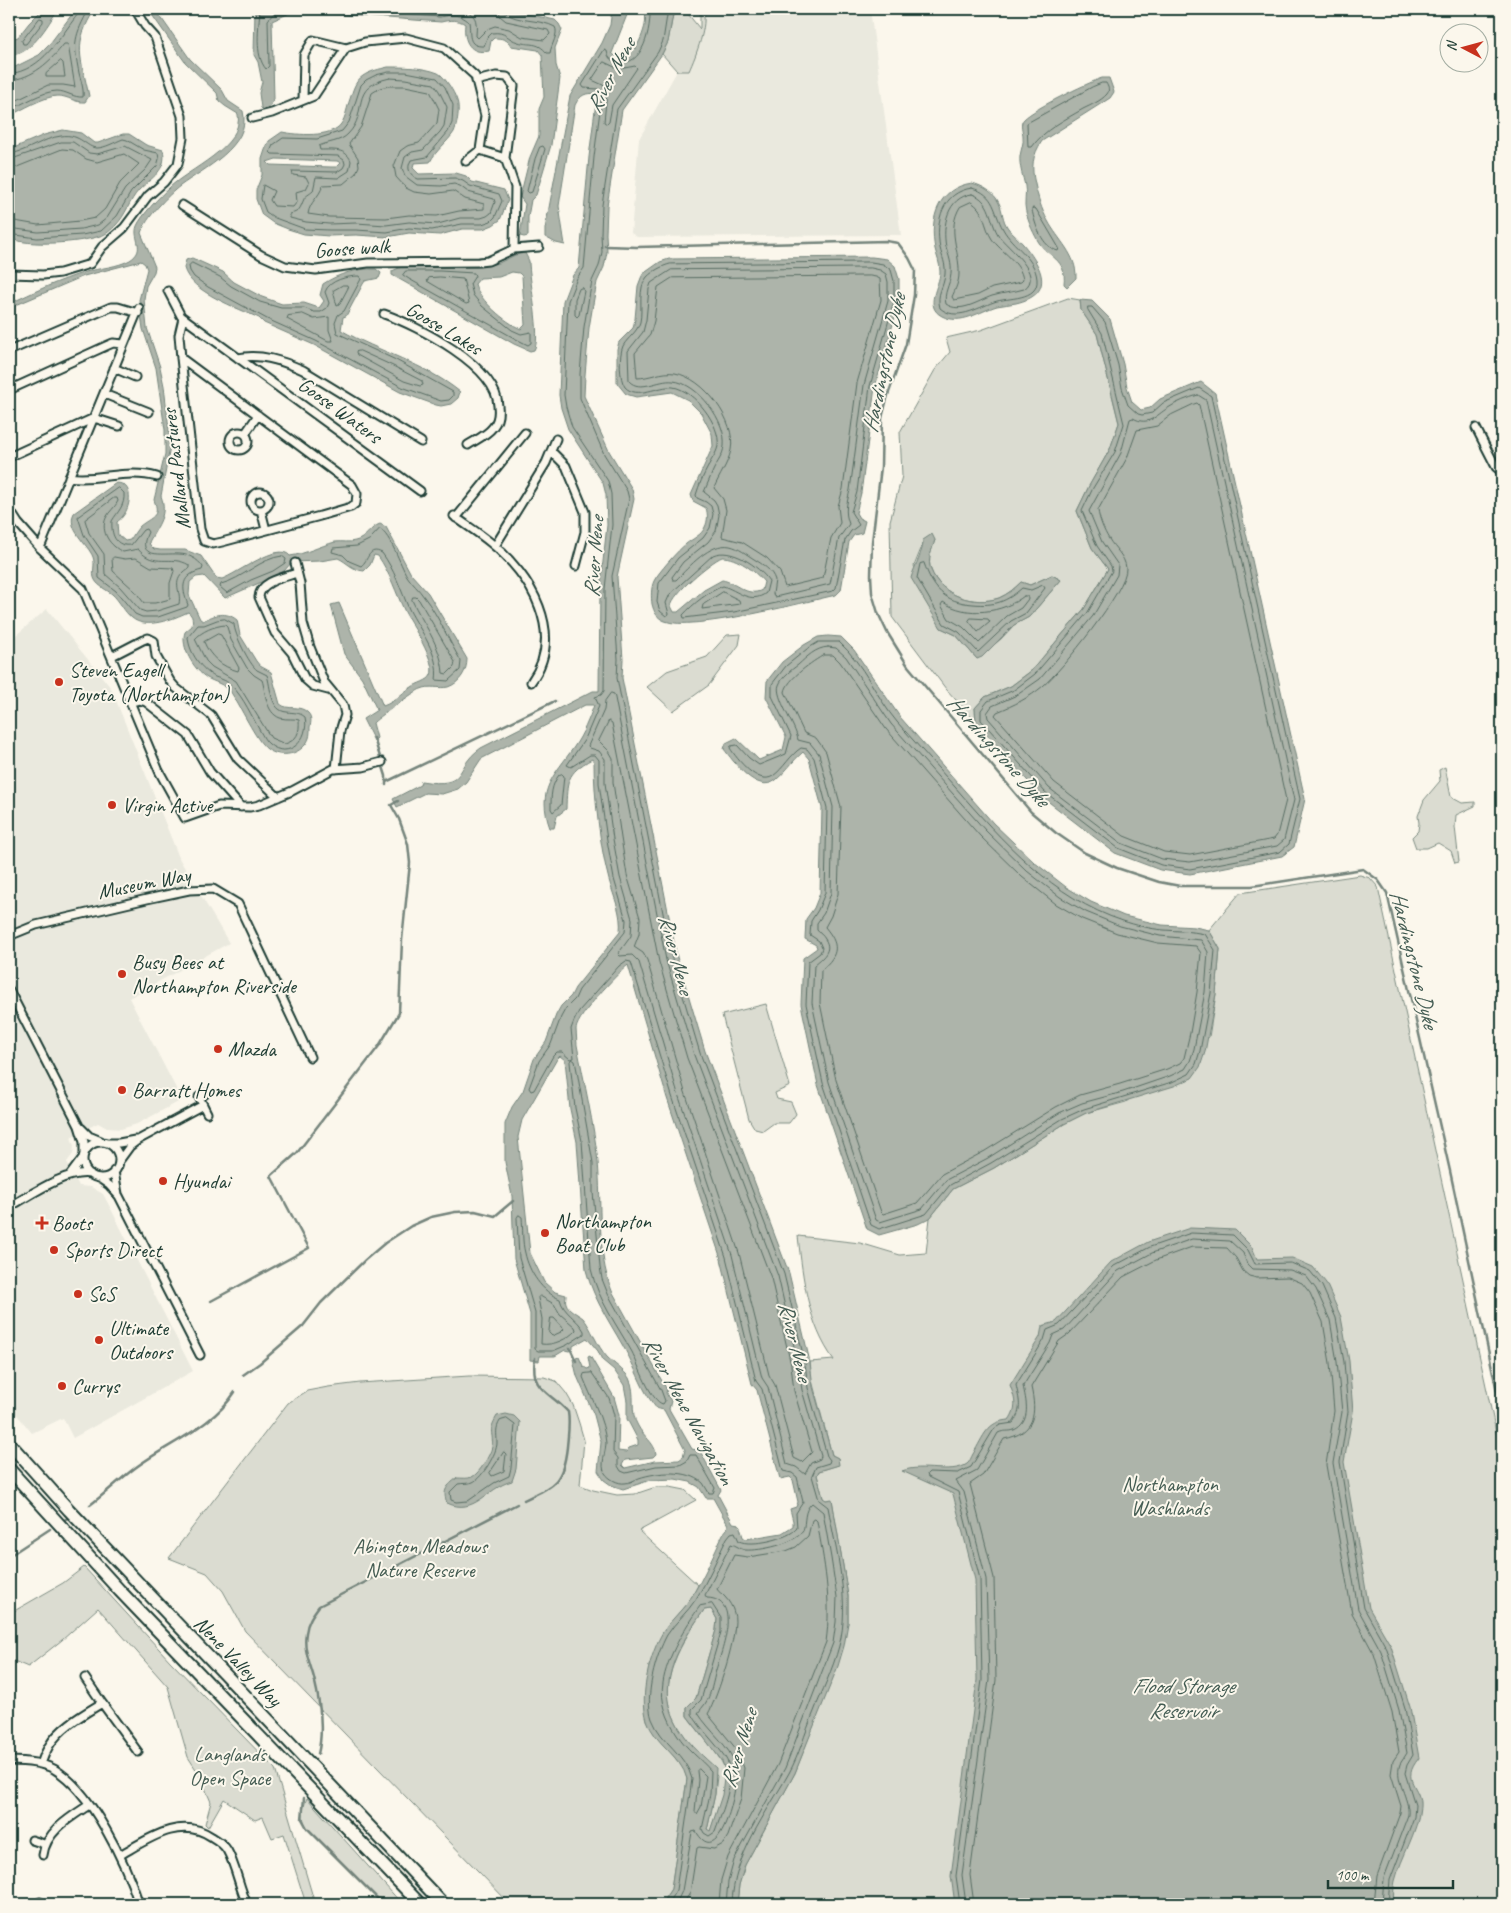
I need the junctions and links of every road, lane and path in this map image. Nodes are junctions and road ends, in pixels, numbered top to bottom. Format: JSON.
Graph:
{"nodes":[{"id":1,"x":135,"y":9,"type":"edge"},
{"id":2,"x":346,"y":48,"type":"junction"},
{"id":3,"x":476,"y":81,"type":"junction"},
{"id":4,"x":303,"y":100,"type":"junction"},
{"id":5,"x":252,"y":118,"type":"dead end"},
{"id":6,"x":480,"y":150,"type":"junction"},
{"id":7,"x":505,"y":158,"type":"junction"},
{"id":8,"x":466,"y":161,"type":"dead end"},
{"id":9,"x":182,"y":205,"type":"dead end"},
{"id":10,"x":539,"y":247,"type":"dead end"},
{"id":11,"x":514,"y":249,"type":"junction"},
{"id":12,"x":12,"y":274,"type":"edge"},
{"id":13,"x":168,"y":291,"type":"dead end"},
{"id":14,"x":384,"y":314,"type":"dead end"},
{"id":15,"x":183,"y":318,"type":"junction"},
{"id":16,"x":124,"y":344,"type":"junction"},
{"id":17,"x":9,"y":351,"type":"edge"},
{"id":18,"x":180,"y":358,"type":"junction"},
{"id":19,"x":238,"y":358,"type":"junction"},
{"id":20,"x":114,"y":368,"type":"junction"},
{"id":21,"x":135,"y":377,"type":"dead end"},
{"id":22,"x":9,"y":390,"type":"edge"},
{"id":23,"x":104,"y":394,"type":"junction"},
{"id":24,"x":149,"y":412,"type":"dead end"},
{"id":25,"x":258,"y":415,"type":"junction"},
{"id":26,"x":94,"y":418,"type":"junction"},
{"id":27,"x":119,"y":426,"type":"dead end"},
{"id":28,"x":1476,"y":428,"type":"dead end"},
{"id":29,"x":525,"y":433,"type":"dead end"},
{"id":30,"x":245,"y":434,"type":"dead end"},
{"id":31,"x":556,"y":439,"type":"dead end"},
{"id":32,"x":421,"y":442,"type":"dead end"},
{"id":33,"x":468,"y":445,"type":"dead end"},
{"id":34,"x":551,"y":451,"type":"junction"},
{"id":35,"x":9,"y":457,"type":"edge"},
{"id":36,"x":1502,"y":472,"type":"edge"},
{"id":37,"x":69,"y":477,"type":"junction"},
{"id":38,"x":157,"y":477,"type":"dead end"},
{"id":39,"x":420,"y":491,"type":"dead end"},
{"id":40,"x":9,"y":509,"type":"edge"},
{"id":41,"x":261,"y":510,"type":"dead end"},
{"id":42,"x":266,"y":530,"type":"junction"},
{"id":43,"x":495,"y":546,"type":"junction"},
{"id":44,"x":40,"y":548,"type":"junction"},
{"id":45,"x":295,"y":563,"type":"dead end"},
{"id":46,"x":576,"y":566,"type":"dead end"},
{"id":47,"x":298,"y":573,"type":"junction"},
{"id":48,"x":112,"y":656,"type":"junction"},
{"id":49,"x":531,"y":682,"type":"dead end"},
{"id":50,"x":328,"y":690,"type":"junction"},
{"id":51,"x":131,"y":702,"type":"junction"},
{"id":52,"x":382,"y":762,"type":"dead end"},
{"id":53,"x":336,"y":769,"type":"junction"},
{"id":54,"x":278,"y":797,"type":"junction"},
{"id":55,"x":241,"y":807,"type":"junction"},
{"id":56,"x":9,"y":936,"type":"edge"},
{"id":57,"x":9,"y":990,"type":"edge"},
{"id":58,"x":310,"y":1057,"type":"dead end"},
{"id":59,"x":205,"y":1094,"type":"dead end"},
{"id":60,"x":203,"y":1106,"type":"junction"},
{"id":61,"x":207,"y":1113,"type":"dead end"},
{"id":62,"x":79,"y":1126,"type":"junction"},
{"id":63,"x":138,"y":1140,"type":"junction"},
{"id":64,"x":104,"y":1142,"type":"junction"},
{"id":65,"x":83,"y":1156,"type":"junction"},
{"id":66,"x":119,"y":1161,"type":"junction"},
{"id":67,"x":114,"y":1171,"type":"junction"},
{"id":68,"x":90,"y":1174,"type":"junction"},
{"id":69,"x":70,"y":1175,"type":"junction"},
{"id":70,"x":100,"y":1178,"type":"junction"},
{"id":71,"x":119,"y":1196,"type":"junction"},
{"id":72,"x":9,"y":1207,"type":"edge"},
{"id":73,"x":200,"y":1355,"type":"dead end"},
{"id":74,"x":9,"y":1443,"type":"edge"},
{"id":75,"x":9,"y":1469,"type":"edge"},
{"id":76,"x":85,"y":1678,"type":"dead end"},
{"id":77,"x":102,"y":1703,"type":"junction"},
{"id":78,"x":133,"y":1744,"type":"junction"},
{"id":79,"x":125,"y":1749,"type":"dead end"},
{"id":80,"x":138,"y":1752,"type":"dead end"},
{"id":81,"x":9,"y":1761,"type":"edge"},
{"id":82,"x":41,"y":1764,"type":"junction"},
{"id":83,"x":89,"y":1806,"type":"junction"},
{"id":84,"x":32,"y":1840,"type":"dead end"},
{"id":85,"x":44,"y":1844,"type":"junction"},
{"id":86,"x":43,"y":1855,"type":"dead end"},
{"id":87,"x":120,"y":1855,"type":"junction"},
{"id":88,"x":139,"y":1904,"type":"edge"},
{"id":89,"x":247,"y":1904,"type":"edge"},
{"id":90,"x":420,"y":1904,"type":"edge"},
{"id":91,"x":443,"y":1904,"type":"edge"}],
"edges":[{"from":1,"to":12,"type":"street"},
{"from":2,"to":3,"type":"street"},
{"from":2,"to":4,"type":"street"},
{"from":2,"to":4,"type":"street"},
{"from":3,"to":6,"type":"street"},
{"from":3,"to":7,"type":"street"},
{"from":4,"to":5,"type":"street"},
{"from":6,"to":7,"type":"street"},
{"from":6,"to":8,"type":"street"},
{"from":7,"to":11,"type":"street"},
{"from":9,"to":11,"type":"street","name":"Goose walk"},
{"from":10,"to":11,"type":"street","name":"Goose walk"},
{"from":13,"to":15,"type":"street","name":"Goose Waters"},
{"from":14,"to":33,"type":"street","name":"Goose Lakes"},
{"from":15,"to":18,"type":"street","name":"Mallard Pastures"},
{"from":15,"to":19,"type":"street","name":"Goose Waters"},
{"from":16,"to":17,"type":"street"},
{"from":16,"to":20,"type":"street"},
{"from":16,"to":22,"type":"street"},
{"from":18,"to":25,"type":"street","name":"Mallard Pastures"},
{"from":18,"to":42,"type":"street","name":"Mallard Pastures"},
{"from":19,"to":32,"type":"street","name":"Goose Waters"},
{"from":19,"to":39,"type":"street","name":"Goose Waters"},
{"from":20,"to":21,"type":"street"},
{"from":20,"to":23,"type":"street"},
{"from":23,"to":24,"type":"street","name":"Mallard Pastures"},
{"from":23,"to":26,"type":"street"},
{"from":25,"to":30,"type":"street"},
{"from":25,"to":42,"type":"street","name":"Mallard Pastures"},
{"from":26,"to":27,"type":"street"},
{"from":26,"to":35,"type":"street"},
{"from":26,"to":37,"type":"street"},
{"from":28,"to":36,"type":"street"},
{"from":29,"to":43,"type":"street"},
{"from":31,"to":34,"type":"street"},
{"from":34,"to":43,"type":"street"},
{"from":34,"to":46,"type":"street"},
{"from":37,"to":38,"type":"street"},
{"from":37,"to":44,"type":"street"},
{"from":40,"to":44,"type":"street"},
{"from":41,"to":42,"type":"street"},
{"from":43,"to":49,"type":"street"},
{"from":44,"to":48,"type":"street"},
{"from":45,"to":47,"type":"street"},
{"from":47,"to":50,"type":"street"},
{"from":47,"to":50,"type":"street"},
{"from":48,"to":51,"type":"street"},
{"from":48,"to":54,"type":"street"},
{"from":50,"to":53,"type":"street"},
{"from":51,"to":55,"type":"street"},
{"from":51,"to":55,"type":"street"},
{"from":52,"to":53,"type":"street"},
{"from":53,"to":54,"type":"street"},
{"from":54,"to":55,"type":"street"},
{"from":56,"to":58,"type":"street","name":"Museum Way"},
{"from":57,"to":62,"type":"street"},
{"from":59,"to":60,"type":"street"},
{"from":60,"to":61,"type":"street"},
{"from":60,"to":63,"type":"street"},
{"from":62,"to":64,"type":"street"},
{"from":62,"to":65,"type":"street"},
{"from":63,"to":64,"type":"street"},
{"from":63,"to":66,"type":"street"},
{"from":64,"to":65,"type":"street"},
{"from":64,"to":66,"type":"street"},
{"from":65,"to":68,"type":"street"},
{"from":65,"to":69,"type":"street"},
{"from":66,"to":67,"type":"street"},
{"from":67,"to":70,"type":"street"},
{"from":67,"to":71,"type":"street"},
{"from":68,"to":69,"type":"street"},
{"from":68,"to":70,"type":"street"},
{"from":69,"to":72,"type":"street"},
{"from":70,"to":71,"type":"street"},
{"from":71,"to":73,"type":"street"},
{"from":74,"to":91,"type":"highway","name":"Nene Valley Way"},
{"from":75,"to":90,"type":"highway","name":"Nene Valley Way"},
{"from":76,"to":77,"type":"street"},
{"from":77,"to":78,"type":"street"},
{"from":77,"to":82,"type":"street"},
{"from":78,"to":79,"type":"street"},
{"from":78,"to":80,"type":"street"},
{"from":81,"to":82,"type":"street"},
{"from":82,"to":83,"type":"street"},
{"from":83,"to":85,"type":"street"},
{"from":83,"to":87,"type":"street"},
{"from":84,"to":85,"type":"street"},
{"from":85,"to":86,"type":"street"},
{"from":87,"to":88,"type":"street"},
{"from":87,"to":89,"type":"street"}]}
